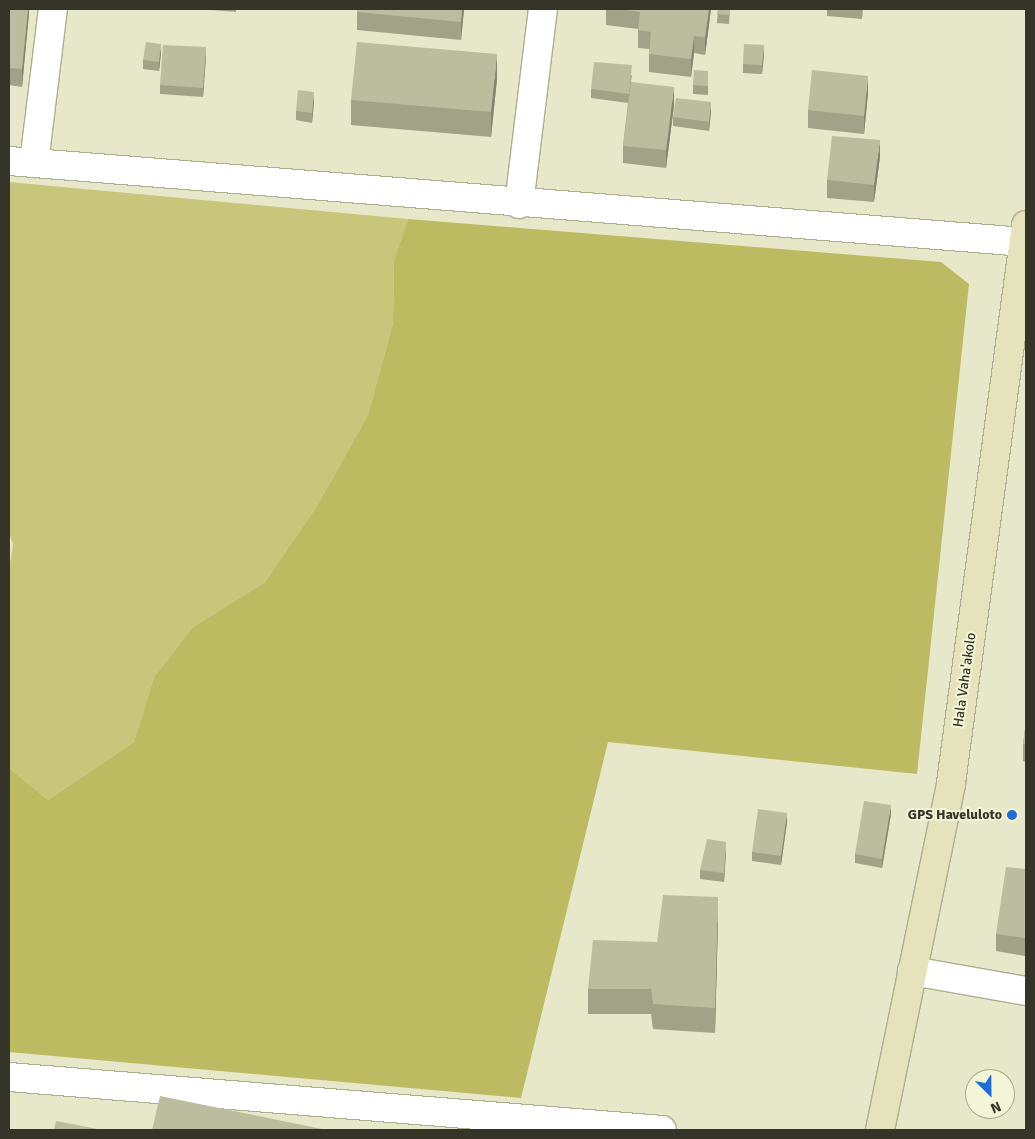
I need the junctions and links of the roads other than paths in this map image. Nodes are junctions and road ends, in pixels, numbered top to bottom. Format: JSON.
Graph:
{"nodes":[{"id":1,"x":53,"y":9,"type":"edge"},
{"id":2,"x":543,"y":9,"type":"edge"},
{"id":3,"x":21,"y":162,"type":"edge"},
{"id":4,"x":519,"y":204,"type":"junction"},
{"id":5,"x":1025,"y":233,"type":"edge"},
{"id":6,"x":912,"y":971,"type":"junction"},
{"id":7,"x":1026,"y":990,"type":"edge"},
{"id":8,"x":9,"y":1077,"type":"edge"},
{"id":9,"x":418,"y":1119,"type":"edge"},
{"id":10,"x":662,"y":1130,"type":"edge"},
{"id":11,"x":880,"y":1130,"type":"edge"}],
"edges":[{"from":1,"to":3,"type":"street"},
{"from":2,"to":4,"type":"street"},
{"from":3,"to":4,"type":"street"},
{"from":4,"to":5,"type":"street"},
{"from":5,"to":6,"type":"main road","name":"Hala Vaha'akolo"},
{"from":6,"to":7,"type":"street"},
{"from":6,"to":11,"type":"main road","name":"Hala Vaha'akolo"},
{"from":8,"to":9,"type":"street"},
{"from":9,"to":10,"type":"street"}]}
